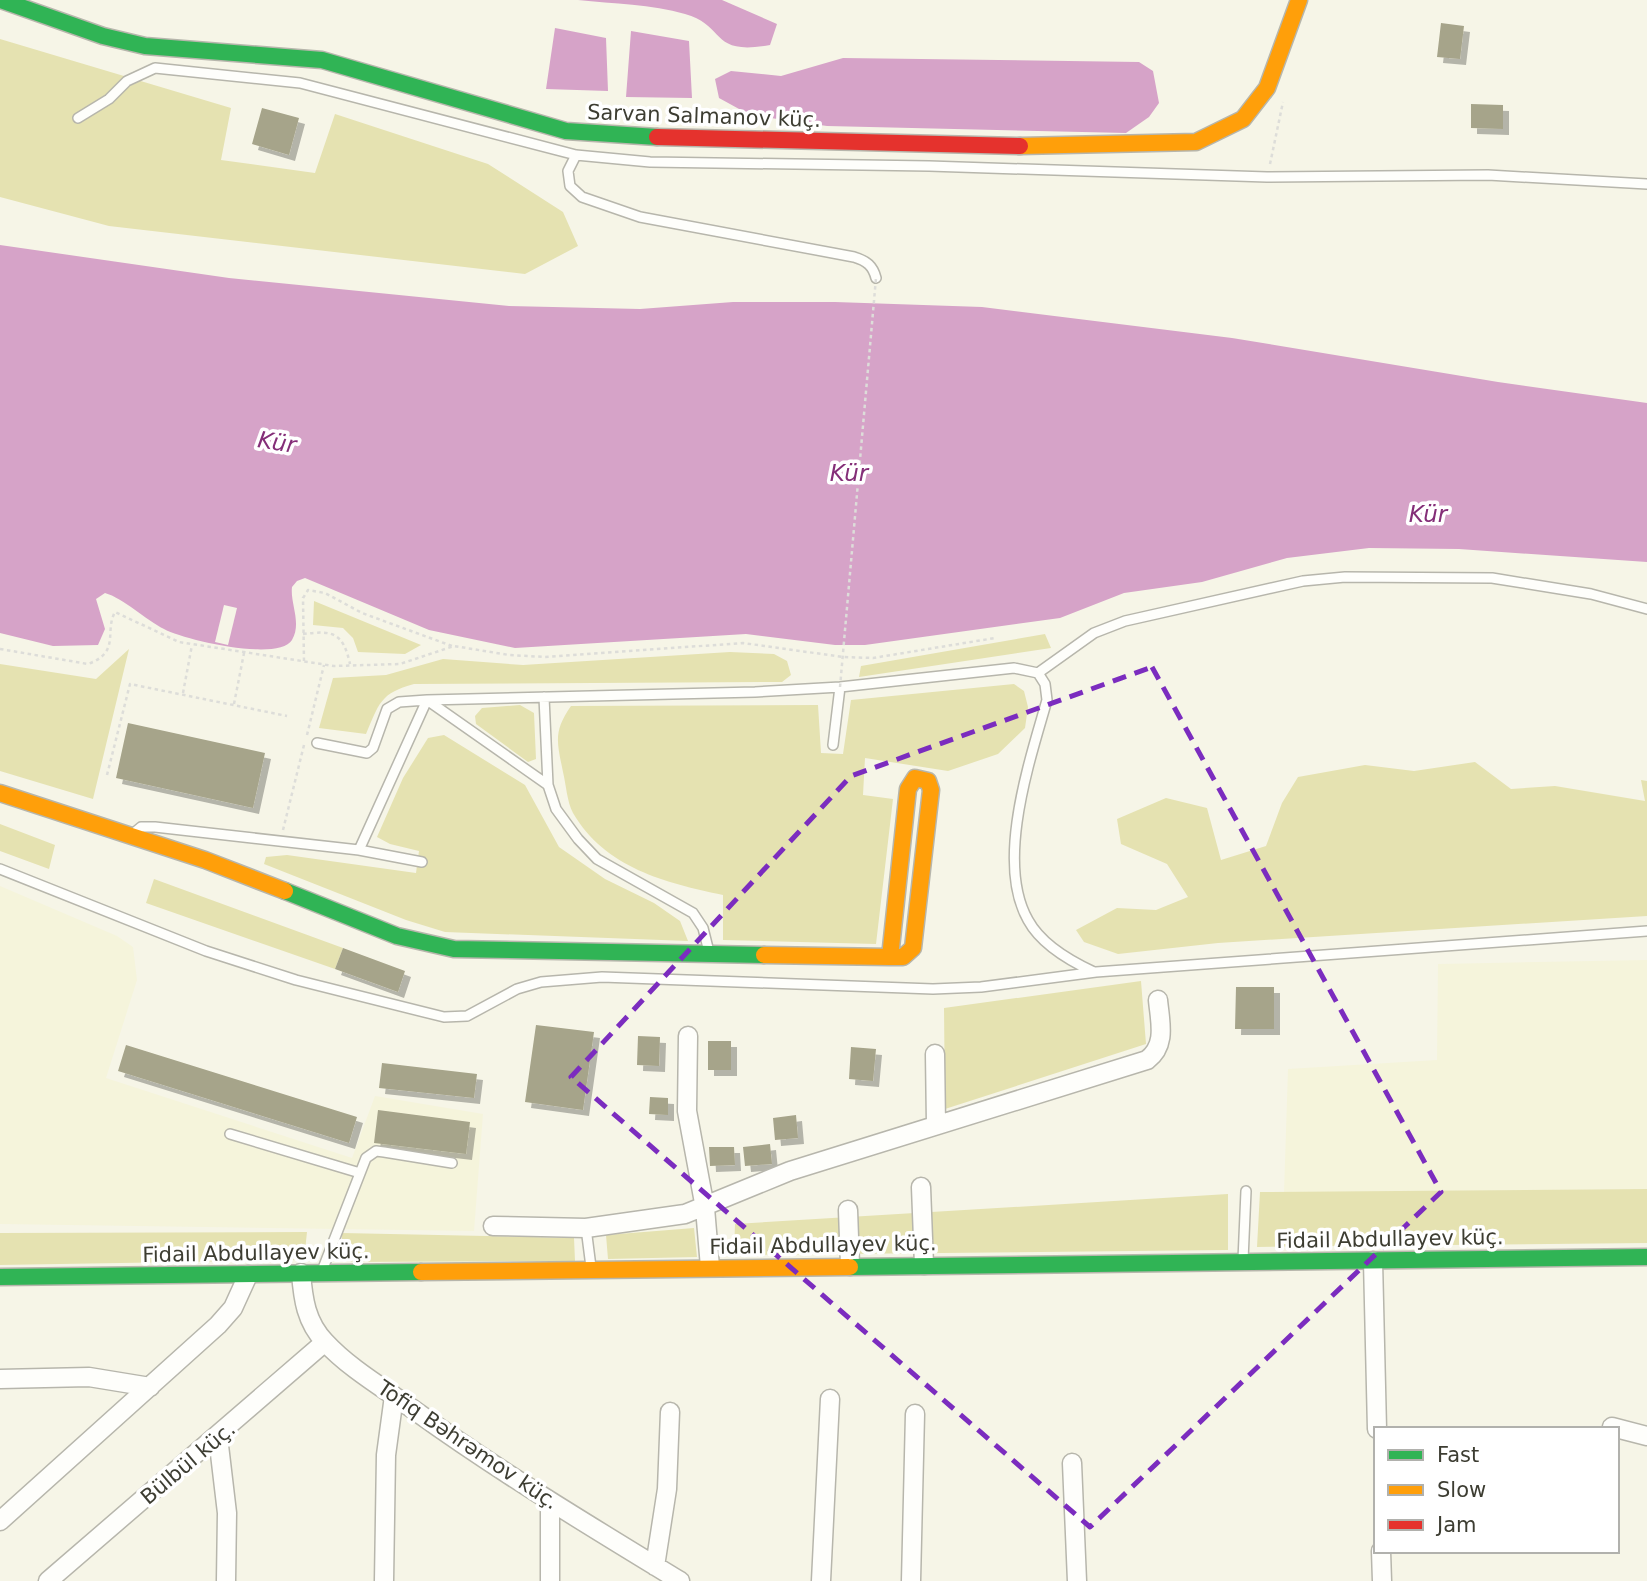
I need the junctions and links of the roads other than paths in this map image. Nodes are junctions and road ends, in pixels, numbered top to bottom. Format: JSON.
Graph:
{"nodes":[{"id":1,"x":1,"y":0,"type":"edge"},
{"id":2,"x":1299,"y":0,"type":"edge"},
{"id":3,"x":78,"y":118,"type":"dead end"},
{"id":4,"x":576,"y":155,"type":"junction"},
{"id":5,"x":1647,"y":184,"type":"edge"},
{"id":6,"x":876,"y":278,"type":"road end"},
{"id":7,"x":1647,"y":609,"type":"edge"},
{"id":8,"x":1038,"y":673,"type":"junction"},
{"id":9,"x":841,"y":687,"type":"junction"},
{"id":10,"x":544,"y":696,"type":"junction"},
{"id":11,"x":427,"y":700,"type":"junction"},
{"id":12,"x":317,"y":743,"type":"dead end"},
{"id":13,"x":833,"y":745,"type":"dead end"},
{"id":14,"x":548,"y":785,"type":"junction"},
{"id":15,"x":0,"y":793,"type":"edge"},
{"id":16,"x":132,"y":837,"type":"junction"},
{"id":17,"x":359,"y":850,"type":"junction"},
{"id":18,"x":422,"y":862,"type":"dead end"},
{"id":19,"x":0,"y":869,"type":"edge"},
{"id":20,"x":1647,"y":931,"type":"edge"},
{"id":21,"x":709,"y":954,"type":"junction"},
{"id":22,"x":890,"y":957,"type":"junction"},
{"id":23,"x":1096,"y":972,"type":"junction"},
{"id":24,"x":1158,"y":1000,"type":"dead end"},
{"id":25,"x":688,"y":1036,"type":"dead end"},
{"id":26,"x":935,"y":1054,"type":"dead end"},
{"id":27,"x":936,"y":1125,"type":"junction"},
{"id":28,"x":230,"y":1134,"type":"dead end"},
{"id":29,"x":452,"y":1163,"type":"dead end"},
{"id":30,"x":360,"y":1173,"type":"junction"},
{"id":31,"x":921,"y":1186,"type":"dead end"},
{"id":32,"x":1245,"y":1191,"type":"dead end"},
{"id":33,"x":705,"y":1208,"type":"junction"},
{"id":34,"x":848,"y":1210,"type":"dead end"},
{"id":35,"x":493,"y":1226,"type":"dead end"},
{"id":36,"x":586,"y":1228,"type":"junction"},
{"id":37,"x":1647,"y":1257,"type":"edge"},
{"id":38,"x":1373,"y":1261,"type":"junction"},
{"id":39,"x":1243,"y":1262,"type":"junction"},
{"id":40,"x":850,"y":1265,"type":"junction"},
{"id":41,"x":924,"y":1265,"type":"junction"},
{"id":42,"x":710,"y":1267,"type":"junction"},
{"id":43,"x":591,"y":1269,"type":"junction"},
{"id":44,"x":301,"y":1273,"type":"junction"},
{"id":45,"x":321,"y":1273,"type":"junction"},
{"id":46,"x":248,"y":1275,"type":"junction"},
{"id":47,"x":0,"y":1277,"type":"edge"},
{"id":48,"x":325,"y":1342,"type":"junction"},
{"id":49,"x":0,"y":1379,"type":"edge"},
{"id":50,"x":150,"y":1387,"type":"junction"},
{"id":51,"x":394,"y":1396,"type":"junction"},
{"id":52,"x":831,"y":1399,"type":"dead end"},
{"id":53,"x":670,"y":1412,"type":"dead end"},
{"id":54,"x":915,"y":1414,"type":"dead end"},
{"id":55,"x":1377,"y":1427,"type":"edge"},
{"id":56,"x":1619,"y":1429,"type":"edge"},
{"id":57,"x":1647,"y":1436,"type":"edge"},
{"id":58,"x":218,"y":1437,"type":"junction"},
{"id":59,"x":1072,"y":1463,"type":"dead end"},
{"id":60,"x":550,"y":1501,"type":"junction"},
{"id":61,"x":0,"y":1521,"type":"edge"},
{"id":62,"x":1381,"y":1553,"type":"edge"},
{"id":63,"x":655,"y":1566,"type":"junction"},
{"id":64,"x":54,"y":1579,"type":"edge"},
{"id":65,"x":226,"y":1581,"type":"edge"},
{"id":66,"x":384,"y":1581,"type":"edge"},
{"id":67,"x":550,"y":1581,"type":"edge"},
{"id":68,"x":680,"y":1581,"type":"edge"},
{"id":69,"x":821,"y":1581,"type":"edge"},
{"id":70,"x":911,"y":1581,"type":"edge"},
{"id":71,"x":1077,"y":1581,"type":"edge"},
{"id":72,"x":1382,"y":1581,"type":"edge"}],
"edges":[{"from":1,"to":2,"type":"street","name":"Sarvan Salmanov küç."},
{"from":3,"to":4,"type":"lane"},
{"from":4,"to":5,"type":"lane"},
{"from":4,"to":6,"type":"lane"},
{"from":7,"to":8,"type":"lane"},
{"from":8,"to":9,"type":"lane"},
{"from":8,"to":23,"type":"lane"},
{"from":9,"to":10,"type":"lane"},
{"from":9,"to":13,"type":"lane"},
{"from":10,"to":11,"type":"lane"},
{"from":10,"to":14,"type":"lane"},
{"from":11,"to":12,"type":"lane"},
{"from":11,"to":14,"type":"lane"},
{"from":11,"to":17,"type":"lane"},
{"from":14,"to":21,"type":"lane"},
{"from":15,"to":16,"type":"street"},
{"from":16,"to":17,"type":"lane"},
{"from":16,"to":21,"type":"street"},
{"from":17,"to":18,"type":"lane"},
{"from":19,"to":23,"type":"lane"},
{"from":20,"to":23,"type":"lane"},
{"from":21,"to":22,"type":"street"},
{"from":22,"to":22,"type":"street"},
{"from":24,"to":27,"type":"street"},
{"from":25,"to":33,"type":"street"},
{"from":26,"to":27,"type":"street"},
{"from":27,"to":33,"type":"street"},
{"from":28,"to":30,"type":"lane"},
{"from":29,"to":30,"type":"lane"},
{"from":30,"to":45,"type":"lane"},
{"from":31,"to":41,"type":"street"},
{"from":32,"to":39,"type":"lane"},
{"from":33,"to":36,"type":"street"},
{"from":33,"to":42,"type":"street"},
{"from":34,"to":40,"type":"street"},
{"from":35,"to":36,"type":"street"},
{"from":36,"to":43,"type":"lane"},
{"from":37,"to":38,"type":"street","name":"Fidail Abdullayev küç."},
{"from":38,"to":39,"type":"street","name":"Fidail Abdullayev küç."},
{"from":38,"to":55,"type":"street"},
{"from":39,"to":41,"type":"street","name":"Fidail Abdullayev küç."},
{"from":40,"to":41,"type":"street","name":"Fidail Abdullayev küç."},
{"from":40,"to":42,"type":"street","name":"Fidail Abdullayev küç."},
{"from":42,"to":43,"type":"street","name":"Fidail Abdullayev küç."},
{"from":43,"to":45,"type":"street","name":"Fidail Abdullayev küç."},
{"from":44,"to":45,"type":"street","name":"Fidail Abdullayev küç."},
{"from":44,"to":46,"type":"street","name":"Fidail Abdullayev küç."},
{"from":44,"to":48,"type":"street","name":"Tofiq Bəhrəmov küç."},
{"from":46,"to":47,"type":"street","name":"Fidail Abdullayev küç."},
{"from":46,"to":50,"type":"street"},
{"from":48,"to":51,"type":"street","name":"Tofiq Bəhrəmov küç."},
{"from":48,"to":58,"type":"street","name":"Bülbül küç."},
{"from":49,"to":50,"type":"street"},
{"from":50,"to":61,"type":"street"},
{"from":51,"to":60,"type":"street","name":"Tofiq Bəhrəmov küç."},
{"from":51,"to":66,"type":"street"},
{"from":52,"to":69,"type":"street"},
{"from":53,"to":63,"type":"street"},
{"from":54,"to":70,"type":"street"},
{"from":56,"to":57,"type":"street"},
{"from":58,"to":64,"type":"street","name":"Bülbül küç."},
{"from":58,"to":65,"type":"street"},
{"from":59,"to":71,"type":"street"},
{"from":60,"to":63,"type":"street","name":"Tofiq Bəhrəmov küç."},
{"from":60,"to":67,"type":"street"},
{"from":62,"to":72,"type":"street"},
{"from":63,"to":68,"type":"street","name":"Tofiq Bəhrəmov küç."}]}
